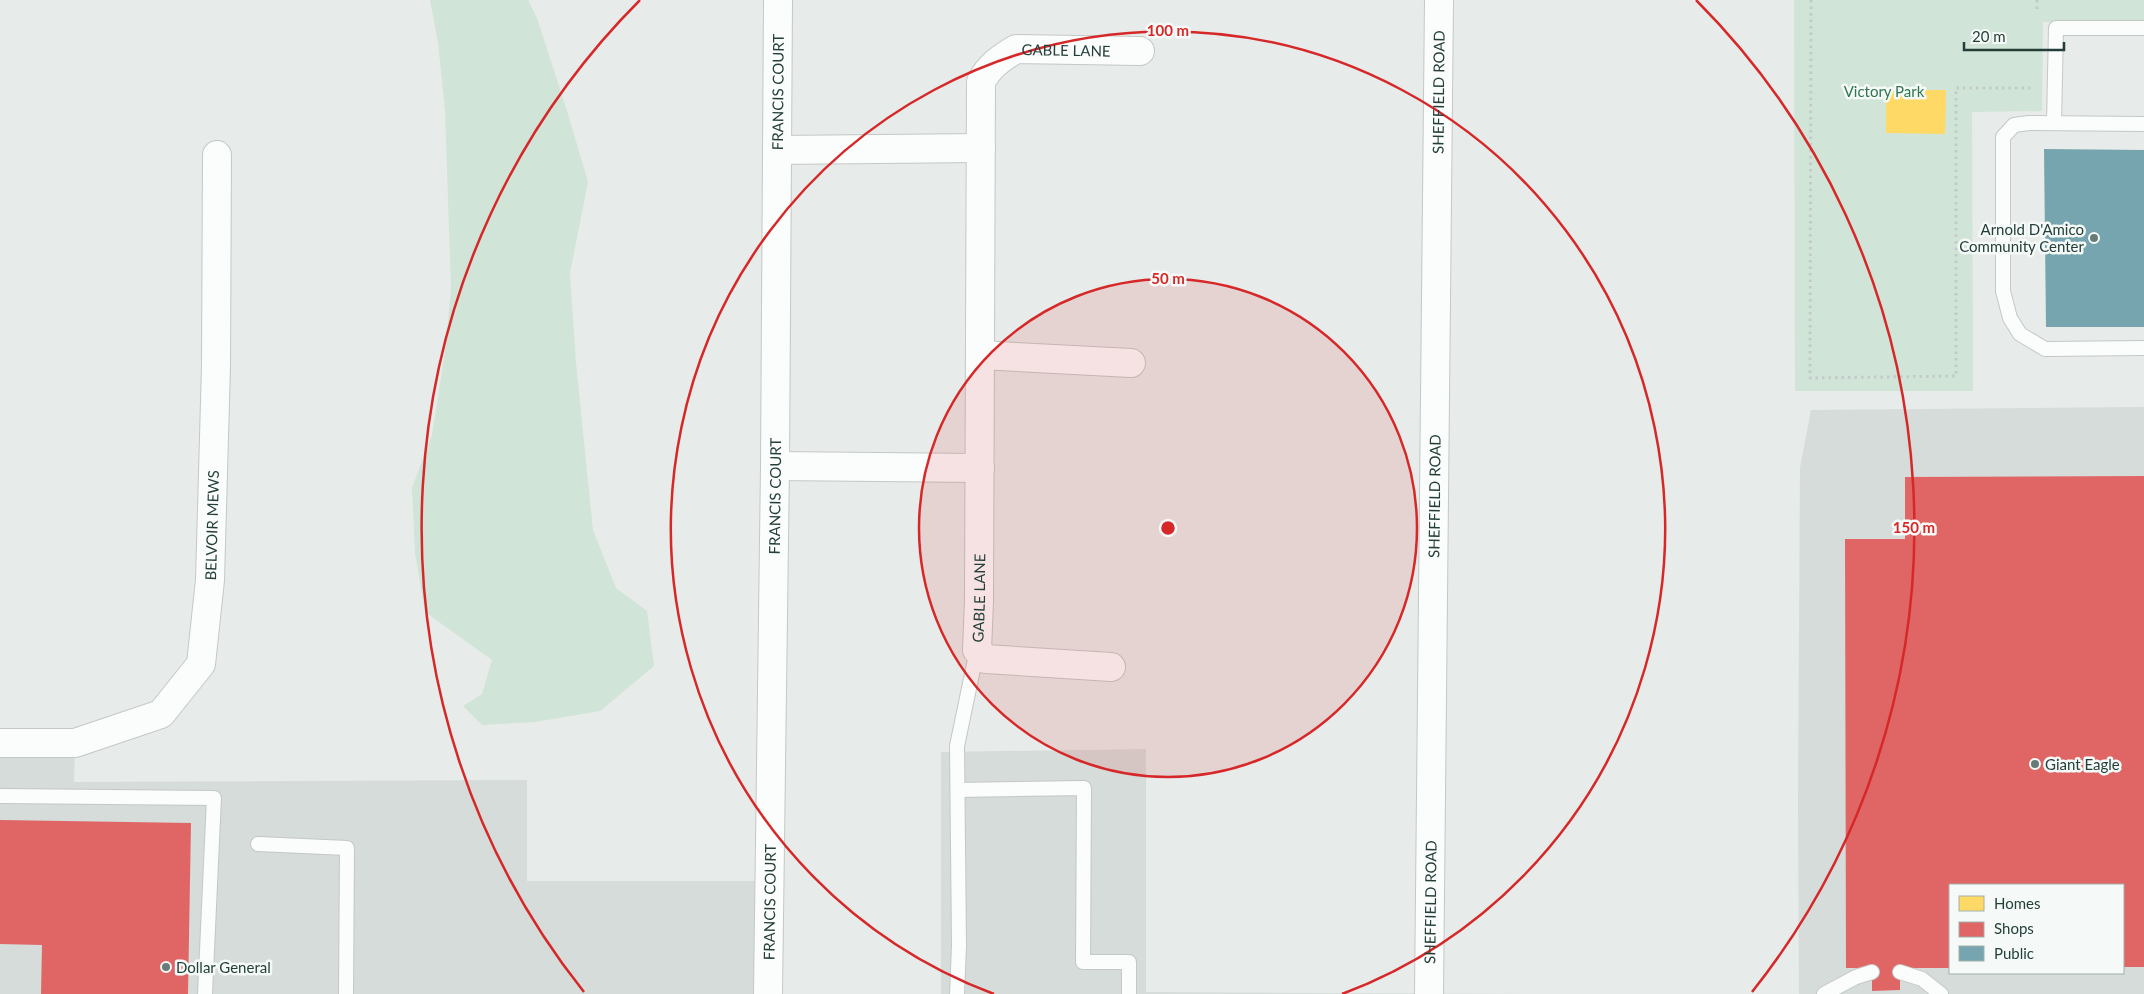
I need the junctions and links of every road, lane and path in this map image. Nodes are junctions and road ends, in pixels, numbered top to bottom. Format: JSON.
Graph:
{"nodes":[{"id":1,"x":778,"y":0,"type":"edge"},
{"id":2,"x":1439,"y":0,"type":"edge"},
{"id":3,"x":1811,"y":0,"type":"edge"},
{"id":4,"x":2037,"y":0,"type":"edge"},
{"id":5,"x":2037,"y":20,"type":"dead end"},
{"id":6,"x":2144,"y":28,"type":"edge"},
{"id":7,"x":1140,"y":50,"type":"dead end"},
{"id":8,"x":2038,"y":88,"type":"dead end"},
{"id":9,"x":2054,"y":123,"type":"junction"},
{"id":10,"x":2144,"y":124,"type":"edge"},
{"id":11,"x":981,"y":148,"type":"junction"},
{"id":12,"x":777,"y":150,"type":"junction"},
{"id":13,"x":216,"y":156,"type":"dead end"},
{"id":14,"x":2144,"y":348,"type":"edge"},
{"id":15,"x":980,"y":355,"type":"junction"},
{"id":16,"x":1131,"y":363,"type":"dead end"},
{"id":17,"x":775,"y":466,"type":"junction"},
{"id":18,"x":980,"y":468,"type":"junction"},
{"id":19,"x":977,"y":650,"type":"junction"},
{"id":20,"x":1111,"y":668,"type":"dead end"},
{"id":21,"x":0,"y":743,"type":"edge"},
{"id":22,"x":958,"y":790,"type":"junction"},
{"id":23,"x":0,"y":796,"type":"edge"},
{"id":24,"x":258,"y":844,"type":"dead end"},
{"id":25,"x":1872,"y":972,"type":"dead end"},
{"id":26,"x":1900,"y":972,"type":"dead end"},
{"id":27,"x":205,"y":994,"type":"edge"},
{"id":28,"x":346,"y":994,"type":"edge"},
{"id":29,"x":768,"y":994,"type":"edge"},
{"id":30,"x":956,"y":994,"type":"edge"},
{"id":31,"x":1129,"y":994,"type":"edge"},
{"id":32,"x":1429,"y":994,"type":"edge"},
{"id":33,"x":1824,"y":994,"type":"edge"},
{"id":34,"x":1941,"y":994,"type":"edge"}],
"edges":[{"from":1,"to":12,"type":"street","name":"FRANCIS COURT"},
{"from":2,"to":32,"type":"street","name":"SHEFFIELD ROAD"},
{"from":3,"to":8,"type":"path"},
{"from":4,"to":5,"type":"path"},
{"from":6,"to":9,"type":"lane"},
{"from":7,"to":11,"type":"street","name":"GABLE LANE"},
{"from":9,"to":10,"type":"lane"},
{"from":9,"to":14,"type":"lane"},
{"from":11,"to":12,"type":"street"},
{"from":11,"to":15,"type":"street","name":"GABLE LANE"},
{"from":12,"to":17,"type":"street","name":"FRANCIS COURT"},
{"from":13,"to":21,"type":"street","name":"BELVOIR MEWS"},
{"from":15,"to":16,"type":"street"},
{"from":15,"to":18,"type":"street","name":"GABLE LANE"},
{"from":17,"to":18,"type":"street"},
{"from":17,"to":29,"type":"street","name":"FRANCIS COURT"},
{"from":18,"to":19,"type":"street","name":"GABLE LANE"},
{"from":19,"to":20,"type":"street","name":"GABLE LANE"},
{"from":19,"to":22,"type":"lane"},
{"from":22,"to":30,"type":"lane"},
{"from":22,"to":31,"type":"lane"},
{"from":23,"to":27,"type":"lane"},
{"from":24,"to":28,"type":"lane"},
{"from":25,"to":33,"type":"lane"},
{"from":26,"to":34,"type":"lane"}]}
